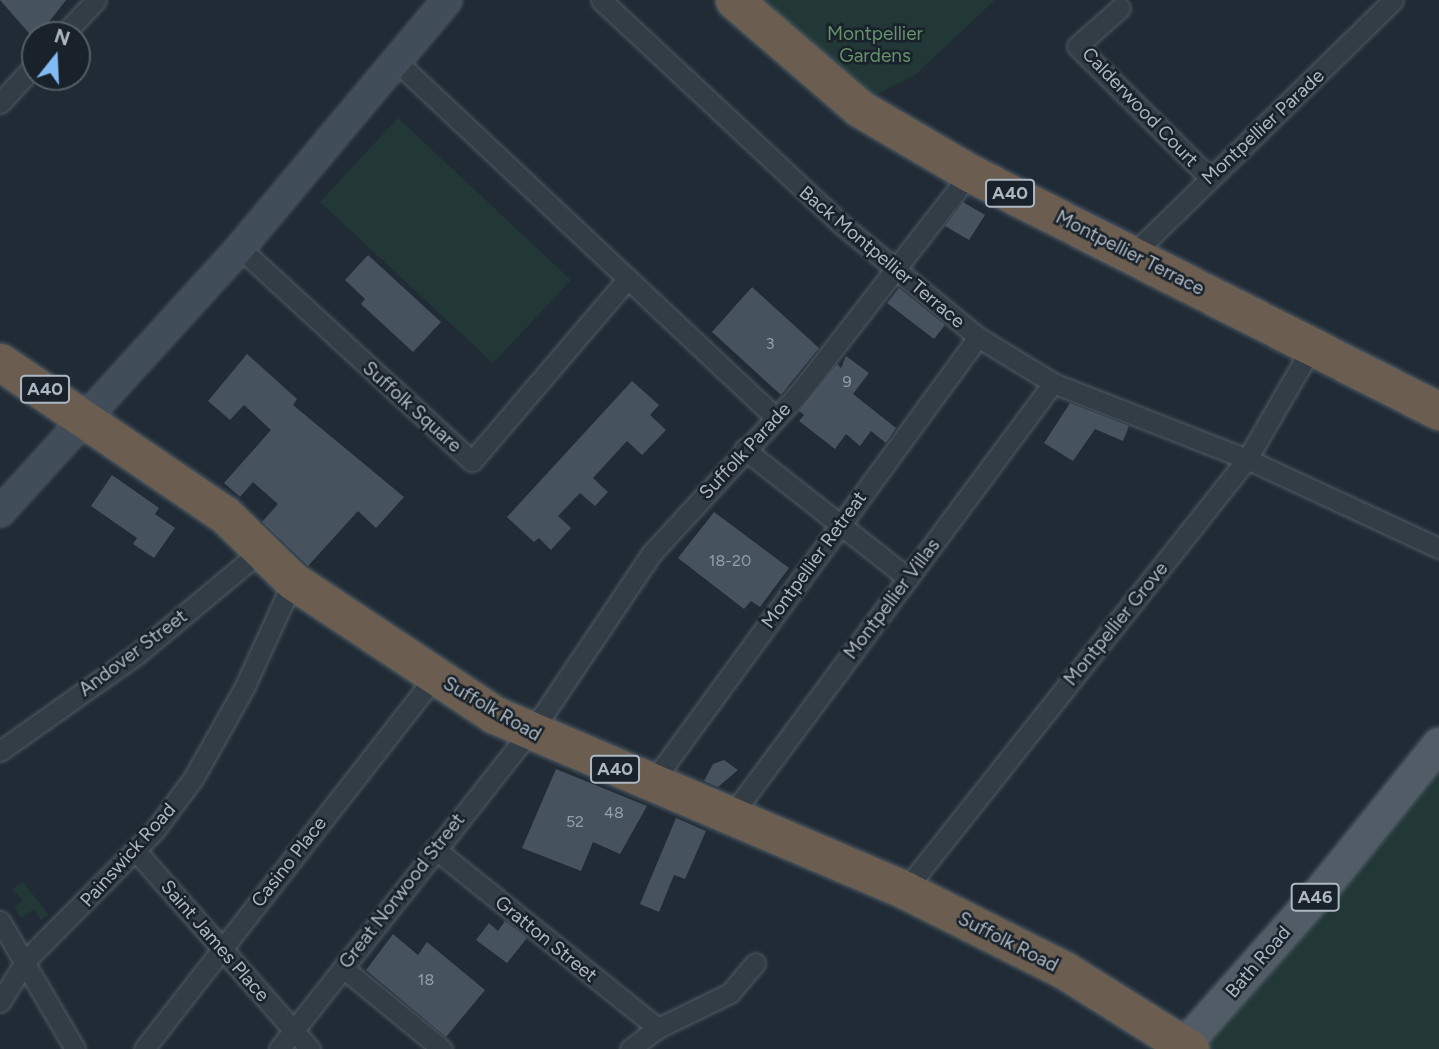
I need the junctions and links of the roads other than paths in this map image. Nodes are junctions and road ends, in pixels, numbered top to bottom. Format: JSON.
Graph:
{"nodes":[{"id":1,"x":96,"y":0,"type":"edge"},
{"id":2,"x":447,"y":0,"type":"edge"},
{"id":3,"x":601,"y":0,"type":"edge"},
{"id":4,"x":734,"y":0,"type":"edge"},
{"id":5,"x":1393,"y":0,"type":"edge"},
{"id":6,"x":1120,"y":8,"type":"dead end"},
{"id":7,"x":76,"y":21,"type":"edge"},
{"id":8,"x":397,"y":61,"type":"junction"},
{"id":9,"x":21,"y":80,"type":"edge"},
{"id":10,"x":0,"y":103,"type":"edge"},
{"id":11,"x":970,"y":173,"type":"junction"},
{"id":12,"x":1209,"y":177,"type":"junction"},
{"id":13,"x":240,"y":248,"type":"junction"},
{"id":14,"x":1133,"y":254,"type":"junction"},
{"id":15,"x":896,"y":273,"type":"junction"},
{"id":16,"x":626,"y":281,"type":"junction"},
{"id":17,"x":978,"y":337,"type":"junction"},
{"id":18,"x":1312,"y":347,"type":"junction"},
{"id":19,"x":0,"y":362,"type":"edge"},
{"id":20,"x":1053,"y":383,"type":"junction"},
{"id":21,"x":1439,"y":411,"type":"edge"},
{"id":22,"x":775,"y":417,"type":"junction"},
{"id":23,"x":89,"y":419,"type":"junction"},
{"id":24,"x":744,"y":449,"type":"junction"},
{"id":25,"x":1247,"y":459,"type":"junction"},
{"id":26,"x":0,"y":512,"type":"edge"},
{"id":27,"x":838,"y":525,"type":"junction"},
{"id":28,"x":1439,"y":548,"type":"edge"},
{"id":29,"x":262,"y":550,"type":"junction"},
{"id":30,"x":908,"y":578,"type":"junction"},
{"id":31,"x":293,"y":581,"type":"junction"},
{"id":32,"x":435,"y":676,"type":"junction"},
{"id":33,"x":525,"y":732,"type":"junction"},
{"id":34,"x":1439,"y":744,"type":"edge"},
{"id":35,"x":0,"y":751,"type":"edge"},
{"id":36,"x":651,"y":783,"type":"junction"},
{"id":37,"x":731,"y":816,"type":"junction"},
{"id":38,"x":435,"y":849,"type":"junction"},
{"id":39,"x":136,"y":851,"type":"junction"},
{"id":40,"x":905,"y":890,"type":"junction"},
{"id":41,"x":0,"y":921,"type":"edge"},
{"id":42,"x":221,"y":949,"type":"junction"},
{"id":43,"x":26,"y":960,"type":"junction"},
{"id":44,"x":755,"y":963,"type":"dead end"},
{"id":45,"x":343,"y":968,"type":"junction"},
{"id":46,"x":0,"y":1002,"type":"edge"},
{"id":47,"x":658,"y":1028,"type":"junction"},
{"id":48,"x":294,"y":1030,"type":"junction"},
{"id":49,"x":1185,"y":1048,"type":"edge"},
{"id":50,"x":75,"y":1049,"type":"edge"},
{"id":51,"x":144,"y":1049,"type":"edge"},
{"id":52,"x":279,"y":1049,"type":"edge"},
{"id":53,"x":310,"y":1049,"type":"edge"},
{"id":54,"x":442,"y":1049,"type":"edge"},
{"id":55,"x":631,"y":1049,"type":"edge"}],
"edges":[{"from":1,"to":7,"type":"street"},
{"from":2,"to":8,"type":"street"},
{"from":3,"to":15,"type":"street","name":"Back Montpellier Terrace"},
{"from":4,"to":11,"type":"highway","name":"Montpellier Terrace","number":"A40"},
{"from":5,"to":12,"type":"street","name":"Montpellier Parade"},
{"from":6,"to":12,"type":"street","name":"Calderwood Court"},
{"from":8,"to":13,"type":"street"},
{"from":8,"to":16,"type":"street"},
{"from":9,"to":10,"type":"street"},
{"from":11,"to":14,"type":"highway","name":"Montpellier Terrace","number":"A40"},
{"from":11,"to":15,"type":"street","name":"Suffolk Parade"},
{"from":12,"to":14,"type":"street","name":"Montpellier Parade"},
{"from":13,"to":16,"type":"street","name":"Suffolk Square"},
{"from":13,"to":23,"type":"street"},
{"from":14,"to":18,"type":"highway","name":"Montpellier Terrace","number":"A40"},
{"from":15,"to":17,"type":"street","name":"Back Montpellier Terrace"},
{"from":15,"to":22,"type":"street","name":"Suffolk Parade"},
{"from":16,"to":22,"type":"street"},
{"from":17,"to":20,"type":"street","name":"Back Montpellier Terrace"},
{"from":17,"to":27,"type":"street","name":"Montpellier Retreat"},
{"from":18,"to":21,"type":"highway","name":"Montpellier Terrace","number":"A40"},
{"from":18,"to":25,"type":"street","name":"Montpellier Grove"},
{"from":19,"to":23,"type":"highway","name":"Suffolk Road","number":"A40"},
{"from":20,"to":25,"type":"street","name":"Back Montpellier Terrace"},
{"from":20,"to":30,"type":"street","name":"Montpellier Villas"},
{"from":22,"to":24,"type":"street","name":"Suffolk Parade"},
{"from":23,"to":26,"type":"street"},
{"from":23,"to":29,"type":"highway","name":"Suffolk Road","number":"A40"},
{"from":24,"to":27,"type":"street"},
{"from":24,"to":33,"type":"street","name":"Suffolk Parade"},
{"from":25,"to":28,"type":"street","name":"Back Montpellier Terrace"},
{"from":25,"to":40,"type":"street","name":"Montpellier Grove"},
{"from":27,"to":30,"type":"street"},
{"from":27,"to":36,"type":"street","name":"Montpellier Retreat"},
{"from":29,"to":31,"type":"highway","name":"Suffolk Road","number":"A40"},
{"from":29,"to":35,"type":"street","name":"Andover Street"},
{"from":30,"to":37,"type":"street","name":"Montpellier Villas"},
{"from":31,"to":32,"type":"highway","name":"Suffolk Road","number":"A40"},
{"from":31,"to":39,"type":"street","name":"Painswick Road"},
{"from":32,"to":33,"type":"highway","name":"Suffolk Road","number":"A40"},
{"from":32,"to":42,"type":"street","name":"Casino Place"},
{"from":33,"to":36,"type":"highway","name":"Suffolk Road","number":"A40"},
{"from":33,"to":38,"type":"street","name":"Great Norwood Street"},
{"from":34,"to":49,"type":"main road","name":"Bath Road","number":"A46"},
{"from":36,"to":37,"type":"highway","name":"Suffolk Road","number":"A40"},
{"from":37,"to":40,"type":"highway","name":"Suffolk Road","number":"A40"},
{"from":38,"to":45,"type":"street","name":"Great Norwood Street"},
{"from":38,"to":47,"type":"street","name":"Gratton Street"},
{"from":39,"to":42,"type":"street","name":"Saint James Place"},
{"from":39,"to":43,"type":"street","name":"Painswick Road"},
{"from":40,"to":49,"type":"highway","name":"Suffolk Road","number":"A40"},
{"from":41,"to":43,"type":"street"},
{"from":42,"to":48,"type":"street","name":"Saint James Place"},
{"from":42,"to":51,"type":"street","name":"Casino Place"},
{"from":43,"to":46,"type":"street","name":"Painswick Road"},
{"from":43,"to":50,"type":"street"},
{"from":44,"to":47,"type":"street"},
{"from":45,"to":48,"type":"street","name":"Great Norwood Street"},
{"from":45,"to":54,"type":"street"},
{"from":47,"to":55,"type":"street"},
{"from":48,"to":52,"type":"street","name":"Great Norwood Street"},
{"from":48,"to":53,"type":"street","name":"Saint James Place"}]}
